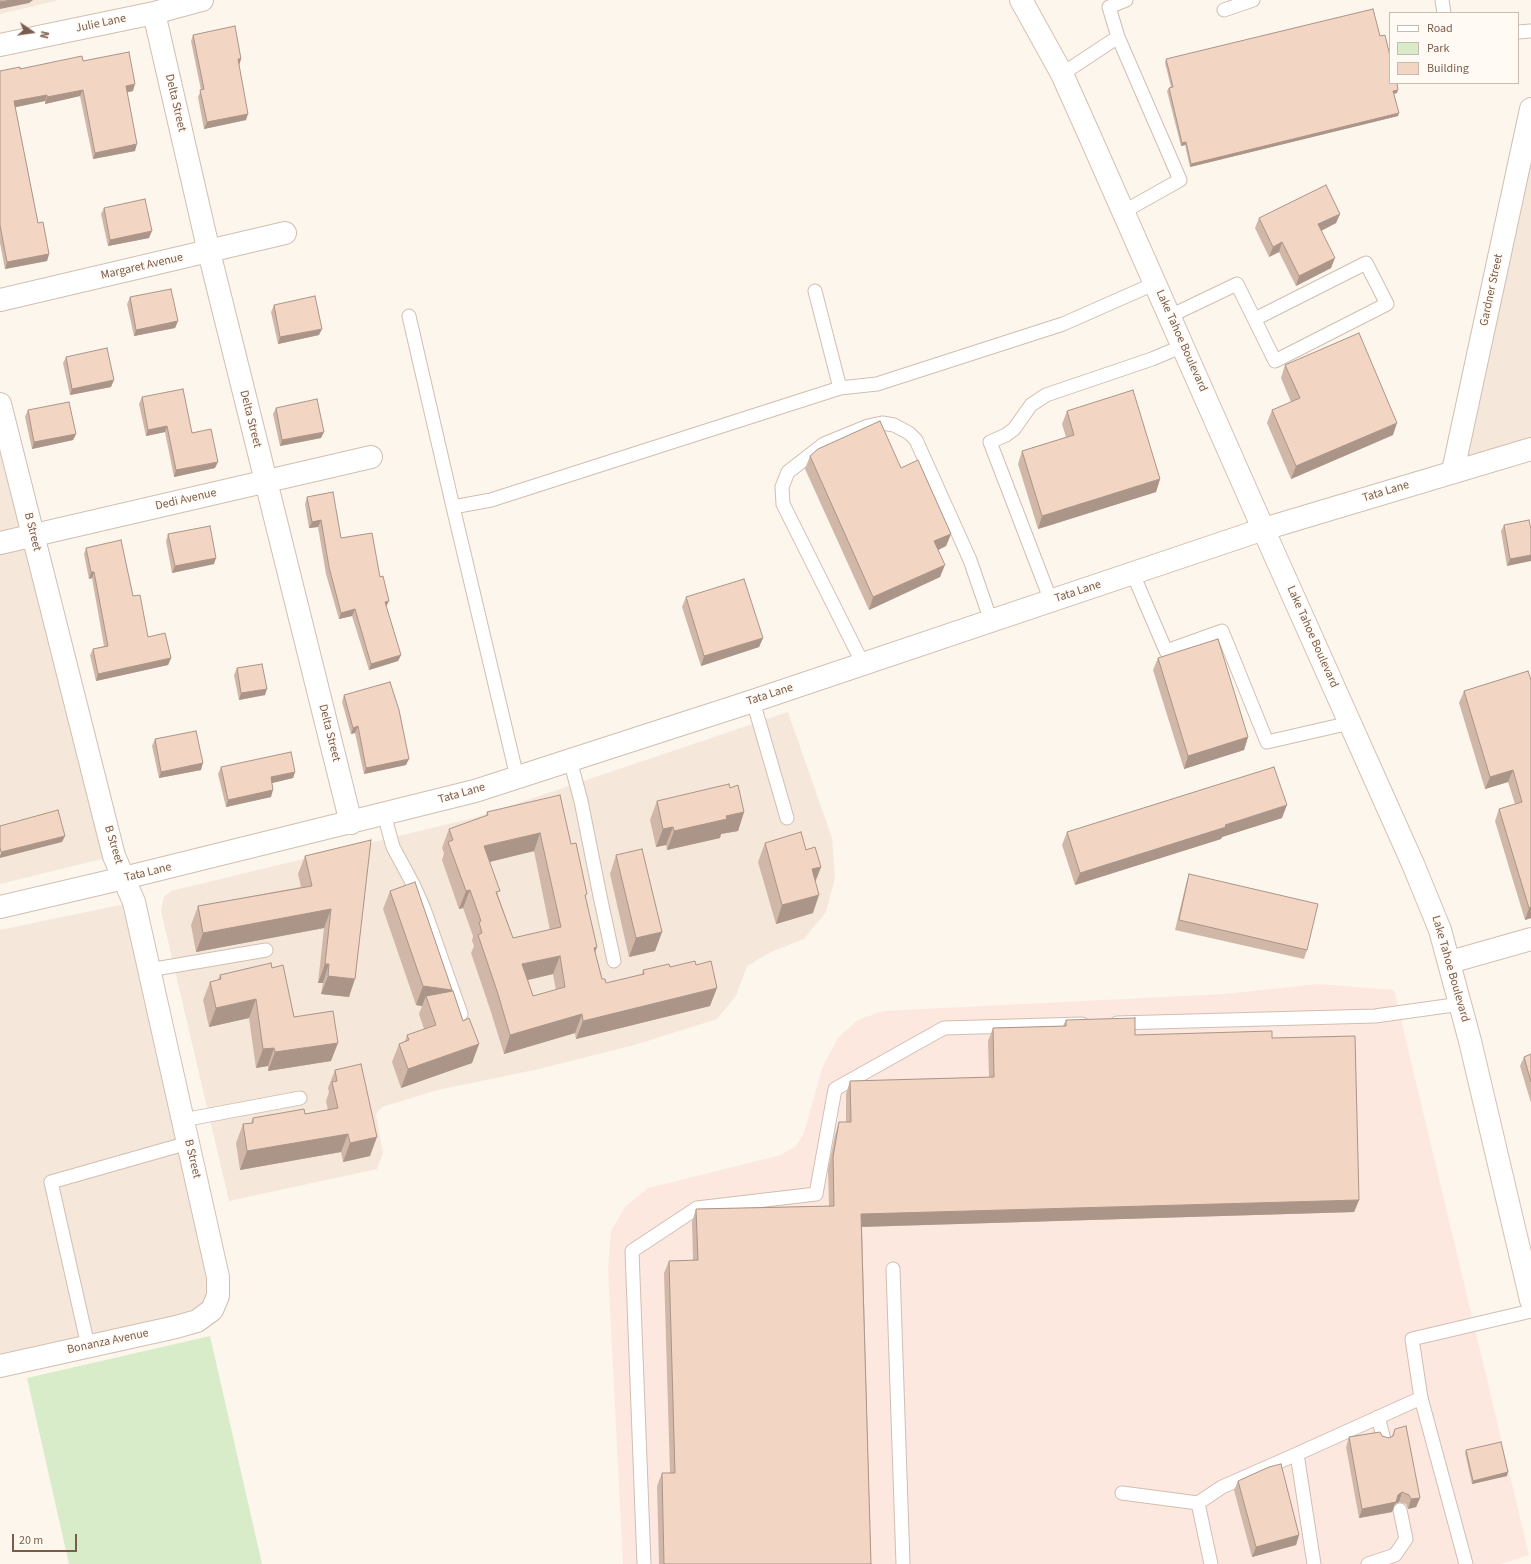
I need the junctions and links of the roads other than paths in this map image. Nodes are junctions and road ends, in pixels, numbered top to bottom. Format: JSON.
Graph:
{"nodes":[{"id":1,"x":202,"y":0,"type":"edge"},
{"id":2,"x":1021,"y":0,"type":"edge"},
{"id":3,"x":1126,"y":0,"type":"edge"},
{"id":4,"x":1253,"y":0,"type":"edge"},
{"id":5,"x":1442,"y":0,"type":"edge"},
{"id":6,"x":1224,"y":10,"type":"dead end"},
{"id":7,"x":1444,"y":12,"type":"edge"},
{"id":8,"x":154,"y":13,"type":"junction"},
{"id":9,"x":1531,"y":31,"type":"edge"},
{"id":10,"x":1519,"y":32,"type":"edge"},
{"id":11,"x":1118,"y":37,"type":"junction"},
{"id":12,"x":0,"y":45,"type":"edge"},
{"id":13,"x":1062,"y":74,"type":"junction"},
{"id":14,"x":1531,"y":109,"type":"edge"},
{"id":15,"x":1123,"y":212,"type":"junction"},
{"id":16,"x":285,"y":233,"type":"dead end"},
{"id":17,"x":209,"y":252,"type":"junction"},
{"id":18,"x":1156,"y":283,"type":"junction"},
{"id":19,"x":814,"y":291,"type":"dead end"},
{"id":20,"x":0,"y":300,"type":"edge"},
{"id":21,"x":409,"y":316,"type":"dead end"},
{"id":22,"x":1170,"y":316,"type":"junction"},
{"id":23,"x":1255,"y":319,"type":"junction"},
{"id":24,"x":1183,"y":346,"type":"junction"},
{"id":25,"x":840,"y":388,"type":"junction"},
{"id":26,"x":0,"y":404,"type":"edge"},
{"id":27,"x":1531,"y":449,"type":"edge"},
{"id":28,"x":371,"y":457,"type":"dead end"},
{"id":29,"x":1454,"y":471,"type":"junction"},
{"id":30,"x":266,"y":481,"type":"junction"},
{"id":31,"x":453,"y":507,"type":"junction"},
{"id":32,"x":1264,"y":529,"type":"junction"},
{"id":33,"x":32,"y":535,"type":"junction"},
{"id":34,"x":0,"y":543,"type":"edge"},
{"id":35,"x":1133,"y":574,"type":"junction"},
{"id":36,"x":1051,"y":601,"type":"junction"},
{"id":37,"x":991,"y":621,"type":"junction"},
{"id":38,"x":863,"y":664,"type":"junction"},
{"id":39,"x":753,"y":701,"type":"junction"},
{"id":40,"x":1350,"y":722,"type":"junction"},
{"id":41,"x":570,"y":760,"type":"junction"},
{"id":42,"x":517,"y":777,"type":"junction"},
{"id":43,"x":384,"y":814,"type":"junction"},
{"id":44,"x":787,"y":818,"type":"dead end"},
{"id":45,"x":351,"y":823,"type":"junction"},
{"id":46,"x":124,"y":878,"type":"junction"},
{"id":47,"x":0,"y":907,"type":"edge"},
{"id":48,"x":1531,"y":939,"type":"edge"},
{"id":49,"x":266,"y":950,"type":"edge"},
{"id":50,"x":614,"y":961,"type":"dead end"},
{"id":51,"x":1450,"y":962,"type":"junction"},
{"id":52,"x":149,"y":970,"type":"junction"},
{"id":53,"x":1461,"y":1004,"type":"junction"},
{"id":54,"x":461,"y":1014,"type":"edge"},
{"id":55,"x":300,"y":1098,"type":"dead end"},
{"id":56,"x":183,"y":1120,"type":"junction"},
{"id":57,"x":188,"y":1143,"type":"junction"},
{"id":58,"x":893,"y":1269,"type":"dead end"},
{"id":59,"x":1531,"y":1300,"type":"edge"},
{"id":60,"x":212,"y":1310,"type":"joint"},
{"id":61,"x":1531,"y":1311,"type":"edge"},
{"id":62,"x":88,"y":1346,"type":"junction"},
{"id":63,"x":0,"y":1366,"type":"edge"},
{"id":64,"x":1421,"y":1398,"type":"junction"},
{"id":65,"x":1378,"y":1418,"type":"junction"},
{"id":66,"x":1384,"y":1440,"type":"edge"},
{"id":67,"x":1296,"y":1454,"type":"junction"},
{"id":68,"x":1122,"y":1493,"type":"dead end"},
{"id":69,"x":1198,"y":1503,"type":"junction"},
{"id":70,"x":1400,"y":1510,"type":"edge"},
{"id":71,"x":644,"y":1564,"type":"edge"},
{"id":72,"x":903,"y":1564,"type":"edge"},
{"id":73,"x":1211,"y":1564,"type":"edge"},
{"id":74,"x":1314,"y":1564,"type":"edge"},
{"id":75,"x":1368,"y":1564,"type":"edge"},
{"id":76,"x":1466,"y":1564,"type":"edge"}],
"edges":[{"from":1,"to":8,"type":"street","name":"Julie Lane"},
{"from":2,"to":13,"type":"street","name":"Lake Tahoe Boulevard"},
{"from":3,"to":11,"type":"lane"},
{"from":4,"to":6,"type":"lane"},
{"from":5,"to":7,"type":"lane"},
{"from":8,"to":12,"type":"street","name":"Julie Lane"},
{"from":8,"to":17,"type":"street","name":"Delta Street"},
{"from":9,"to":10,"type":"lane"},
{"from":11,"to":13,"type":"lane"},
{"from":11,"to":15,"type":"lane"},
{"from":13,"to":15,"type":"street","name":"Lake Tahoe Boulevard"},
{"from":14,"to":29,"type":"street","name":"Gardner Street"},
{"from":15,"to":18,"type":"street","name":"Lake Tahoe Boulevard"},
{"from":16,"to":17,"type":"street","name":"Margaret Avenue"},
{"from":17,"to":20,"type":"street","name":"Margaret Avenue"},
{"from":17,"to":30,"type":"street","name":"Delta Street"},
{"from":18,"to":22,"type":"street","name":"Lake Tahoe Boulevard"},
{"from":18,"to":25,"type":"lane"},
{"from":19,"to":25,"type":"lane"},
{"from":21,"to":31,"type":"lane"},
{"from":22,"to":23,"type":"lane"},
{"from":22,"to":24,"type":"street","name":"Lake Tahoe Boulevard"},
{"from":23,"to":23,"type":"lane"},
{"from":24,"to":32,"type":"street","name":"Lake Tahoe Boulevard"},
{"from":24,"to":36,"type":"lane"},
{"from":25,"to":31,"type":"lane"},
{"from":26,"to":33,"type":"street","name":"B Street"},
{"from":27,"to":29,"type":"street","name":"Tata Lane"},
{"from":28,"to":30,"type":"street","name":"Dedi Avenue"},
{"from":29,"to":32,"type":"street","name":"Tata Lane"},
{"from":30,"to":33,"type":"street","name":"Dedi Avenue"},
{"from":30,"to":45,"type":"street","name":"Delta Street"},
{"from":31,"to":42,"type":"lane"},
{"from":32,"to":35,"type":"street","name":"Tata Lane"},
{"from":32,"to":40,"type":"street","name":"Lake Tahoe Boulevard"},
{"from":33,"to":34,"type":"street","name":"Dedi Avenue"},
{"from":33,"to":46,"type":"street","name":"B Street"},
{"from":35,"to":36,"type":"street","name":"Tata Lane"},
{"from":35,"to":40,"type":"lane"},
{"from":36,"to":37,"type":"street","name":"Tata Lane"},
{"from":37,"to":38,"type":"street","name":"Tata Lane"},
{"from":37,"to":38,"type":"lane"},
{"from":38,"to":39,"type":"street","name":"Tata Lane"},
{"from":39,"to":41,"type":"street","name":"Tata Lane"},
{"from":39,"to":44,"type":"lane"},
{"from":40,"to":51,"type":"street","name":"Lake Tahoe Boulevard"},
{"from":41,"to":42,"type":"street","name":"Tata Lane"},
{"from":41,"to":50,"type":"lane"},
{"from":42,"to":43,"type":"street","name":"Tata Lane"},
{"from":43,"to":45,"type":"street","name":"Tata Lane"},
{"from":43,"to":54,"type":"lane"},
{"from":45,"to":46,"type":"street","name":"Tata Lane"},
{"from":46,"to":47,"type":"street","name":"Tata Lane"},
{"from":46,"to":52,"type":"street","name":"B Street"},
{"from":48,"to":51,"type":"street"},
{"from":49,"to":52,"type":"lane"},
{"from":51,"to":53,"type":"street","name":"Lake Tahoe Boulevard"},
{"from":52,"to":56,"type":"street","name":"B Street"},
{"from":53,"to":59,"type":"street","name":"Lake Tahoe Boulevard"},
{"from":53,"to":71,"type":"lane"},
{"from":55,"to":56,"type":"lane"},
{"from":56,"to":57,"type":"street","name":"B Street"},
{"from":57,"to":60,"type":"street","name":"B Street"},
{"from":57,"to":62,"type":"lane"},
{"from":58,"to":72,"type":"lane"},
{"from":60,"to":62,"type":"street","name":"Bonanza Avenue"},
{"from":61,"to":64,"type":"lane"},
{"from":62,"to":63,"type":"street","name":"Bonanza Avenue"},
{"from":64,"to":65,"type":"lane"},
{"from":64,"to":76,"type":"lane"},
{"from":65,"to":66,"type":"lane"},
{"from":65,"to":67,"type":"lane"},
{"from":67,"to":69,"type":"lane"},
{"from":67,"to":74,"type":"lane"},
{"from":68,"to":69,"type":"lane"},
{"from":69,"to":73,"type":"lane"},
{"from":70,"to":75,"type":"lane"}]}
